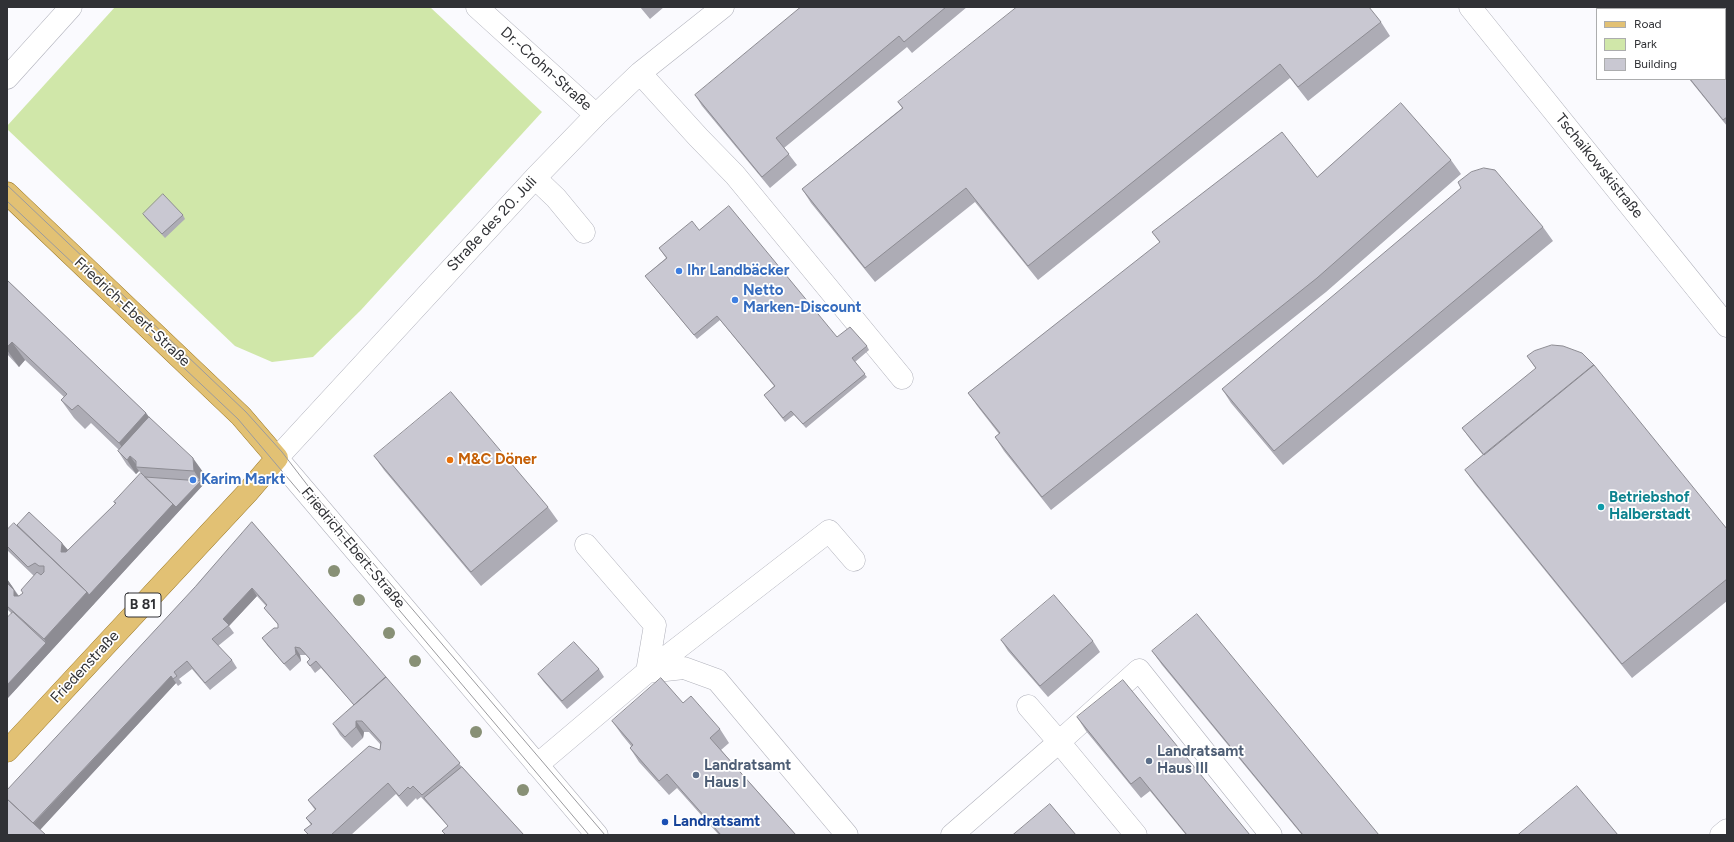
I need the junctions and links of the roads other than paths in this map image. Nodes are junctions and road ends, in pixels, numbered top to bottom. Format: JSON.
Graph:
{"nodes":[{"id":1,"x":478,"y":7,"type":"edge"},
{"id":2,"x":723,"y":7,"type":"edge"},
{"id":3,"x":1470,"y":7,"type":"edge"},
{"id":4,"x":59,"y":11,"type":"edge"},
{"id":5,"x":640,"y":73,"type":"junction"},
{"id":6,"x":7,"y":78,"type":"edge"},
{"id":7,"x":596,"y":115,"type":"junction"},
{"id":8,"x":535,"y":178,"type":"junction"},
{"id":9,"x":7,"y":193,"type":"edge"},
{"id":10,"x":584,"y":232,"type":"dead end"},
{"id":11,"x":1727,"y":326,"type":"edge"},
{"id":12,"x":902,"y":378,"type":"dead end"},
{"id":13,"x":277,"y":458,"type":"junction"},
{"id":14,"x":586,"y":546,"type":"dead end"},
{"id":15,"x":854,"y":560,"type":"dead end"},
{"id":16,"x":647,"y":672,"type":"junction"},
{"id":17,"x":1028,"y":706,"type":"dead end"},
{"id":18,"x":1059,"y":742,"type":"junction"},
{"id":19,"x":7,"y":751,"type":"edge"},
{"id":20,"x":537,"y":764,"type":"junction"},
{"id":21,"x":1727,"y":830,"type":"edge"},
{"id":22,"x":597,"y":835,"type":"edge"},
{"id":23,"x":846,"y":835,"type":"edge"},
{"id":24,"x":952,"y":835,"type":"edge"},
{"id":25,"x":1136,"y":835,"type":"edge"},
{"id":26,"x":1271,"y":835,"type":"edge"},
{"id":27,"x":1721,"y":835,"type":"edge"}],
"edges":[{"from":1,"to":7,"type":"street","name":"Dr.-Crohn-Straße"},
{"from":2,"to":5,"type":"street","name":"Straße des 20. Juli"},
{"from":3,"to":11,"type":"street","name":"Tschaikowskistraße"},
{"from":4,"to":6,"type":"street"},
{"from":5,"to":7,"type":"street","name":"Straße des 20. Juli"},
{"from":5,"to":12,"type":"street"},
{"from":7,"to":8,"type":"street","name":"Straße des 20. Juli"},
{"from":8,"to":10,"type":"street"},
{"from":8,"to":13,"type":"street","name":"Straße des 20. Juli"},
{"from":9,"to":13,"type":"main road","name":"Friedrich-Ebert-Straße"},
{"from":13,"to":19,"type":"main road","name":"Friedenstraße","number":"B 81"},
{"from":13,"to":20,"type":"street","name":"Friedrich-Ebert-Straße"},
{"from":14,"to":16,"type":"street"},
{"from":15,"to":16,"type":"street"},
{"from":16,"to":20,"type":"street"},
{"from":16,"to":23,"type":"street"},
{"from":17,"to":18,"type":"street"},
{"from":18,"to":24,"type":"street"},
{"from":18,"to":25,"type":"street"},
{"from":18,"to":26,"type":"street"},
{"from":20,"to":22,"type":"street","name":"Friedrich-Ebert-Straße"},
{"from":21,"to":27,"type":"street"}]}
